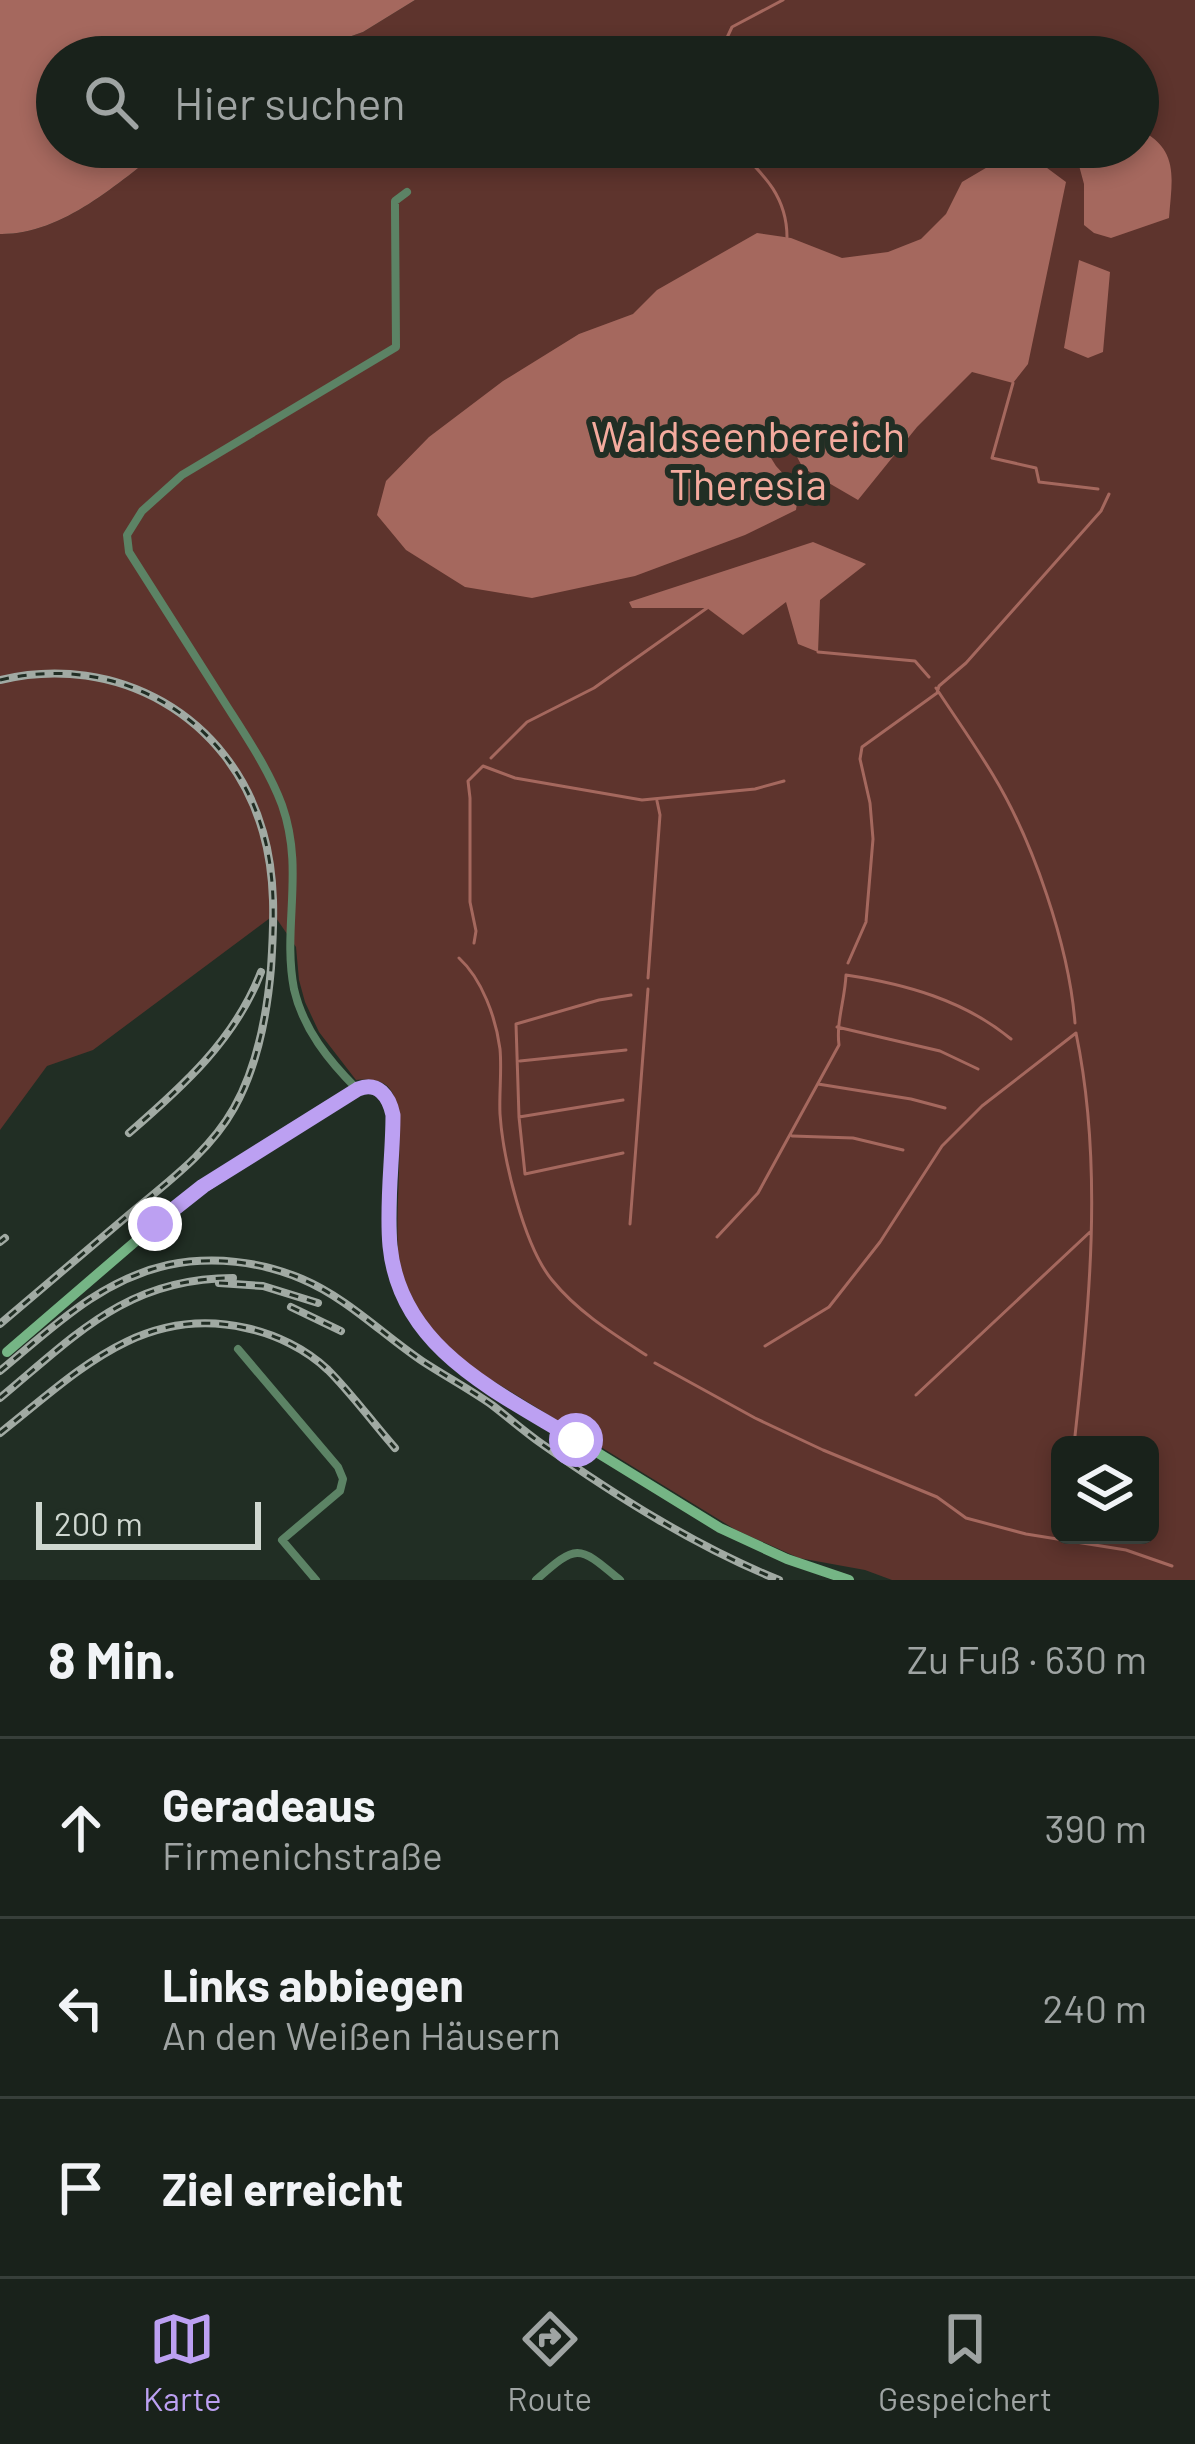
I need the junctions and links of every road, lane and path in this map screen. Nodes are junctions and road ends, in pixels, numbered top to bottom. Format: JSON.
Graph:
{"nodes":[{"id":1,"x":407,"y":192,"type":"dead end"},
{"id":2,"x":358,"y":1089,"type":"junction"},
{"id":3,"x":238,"y":1349,"type":"dead end"},
{"id":4,"x":7,"y":1352,"type":"dead end"},
{"id":5,"x":316,"y":1580,"type":"edge"},
{"id":6,"x":536,"y":1580,"type":"edge"},
{"id":7,"x":620,"y":1580,"type":"edge"},
{"id":8,"x":849,"y":1580,"type":"edge"}],
"edges":[{"from":1,"to":2,"type":"street"},
{"from":2,"to":4,"type":"street"},
{"from":2,"to":8,"type":"street"},
{"from":3,"to":5,"type":"street"},
{"from":6,"to":7,"type":"street"}]}
